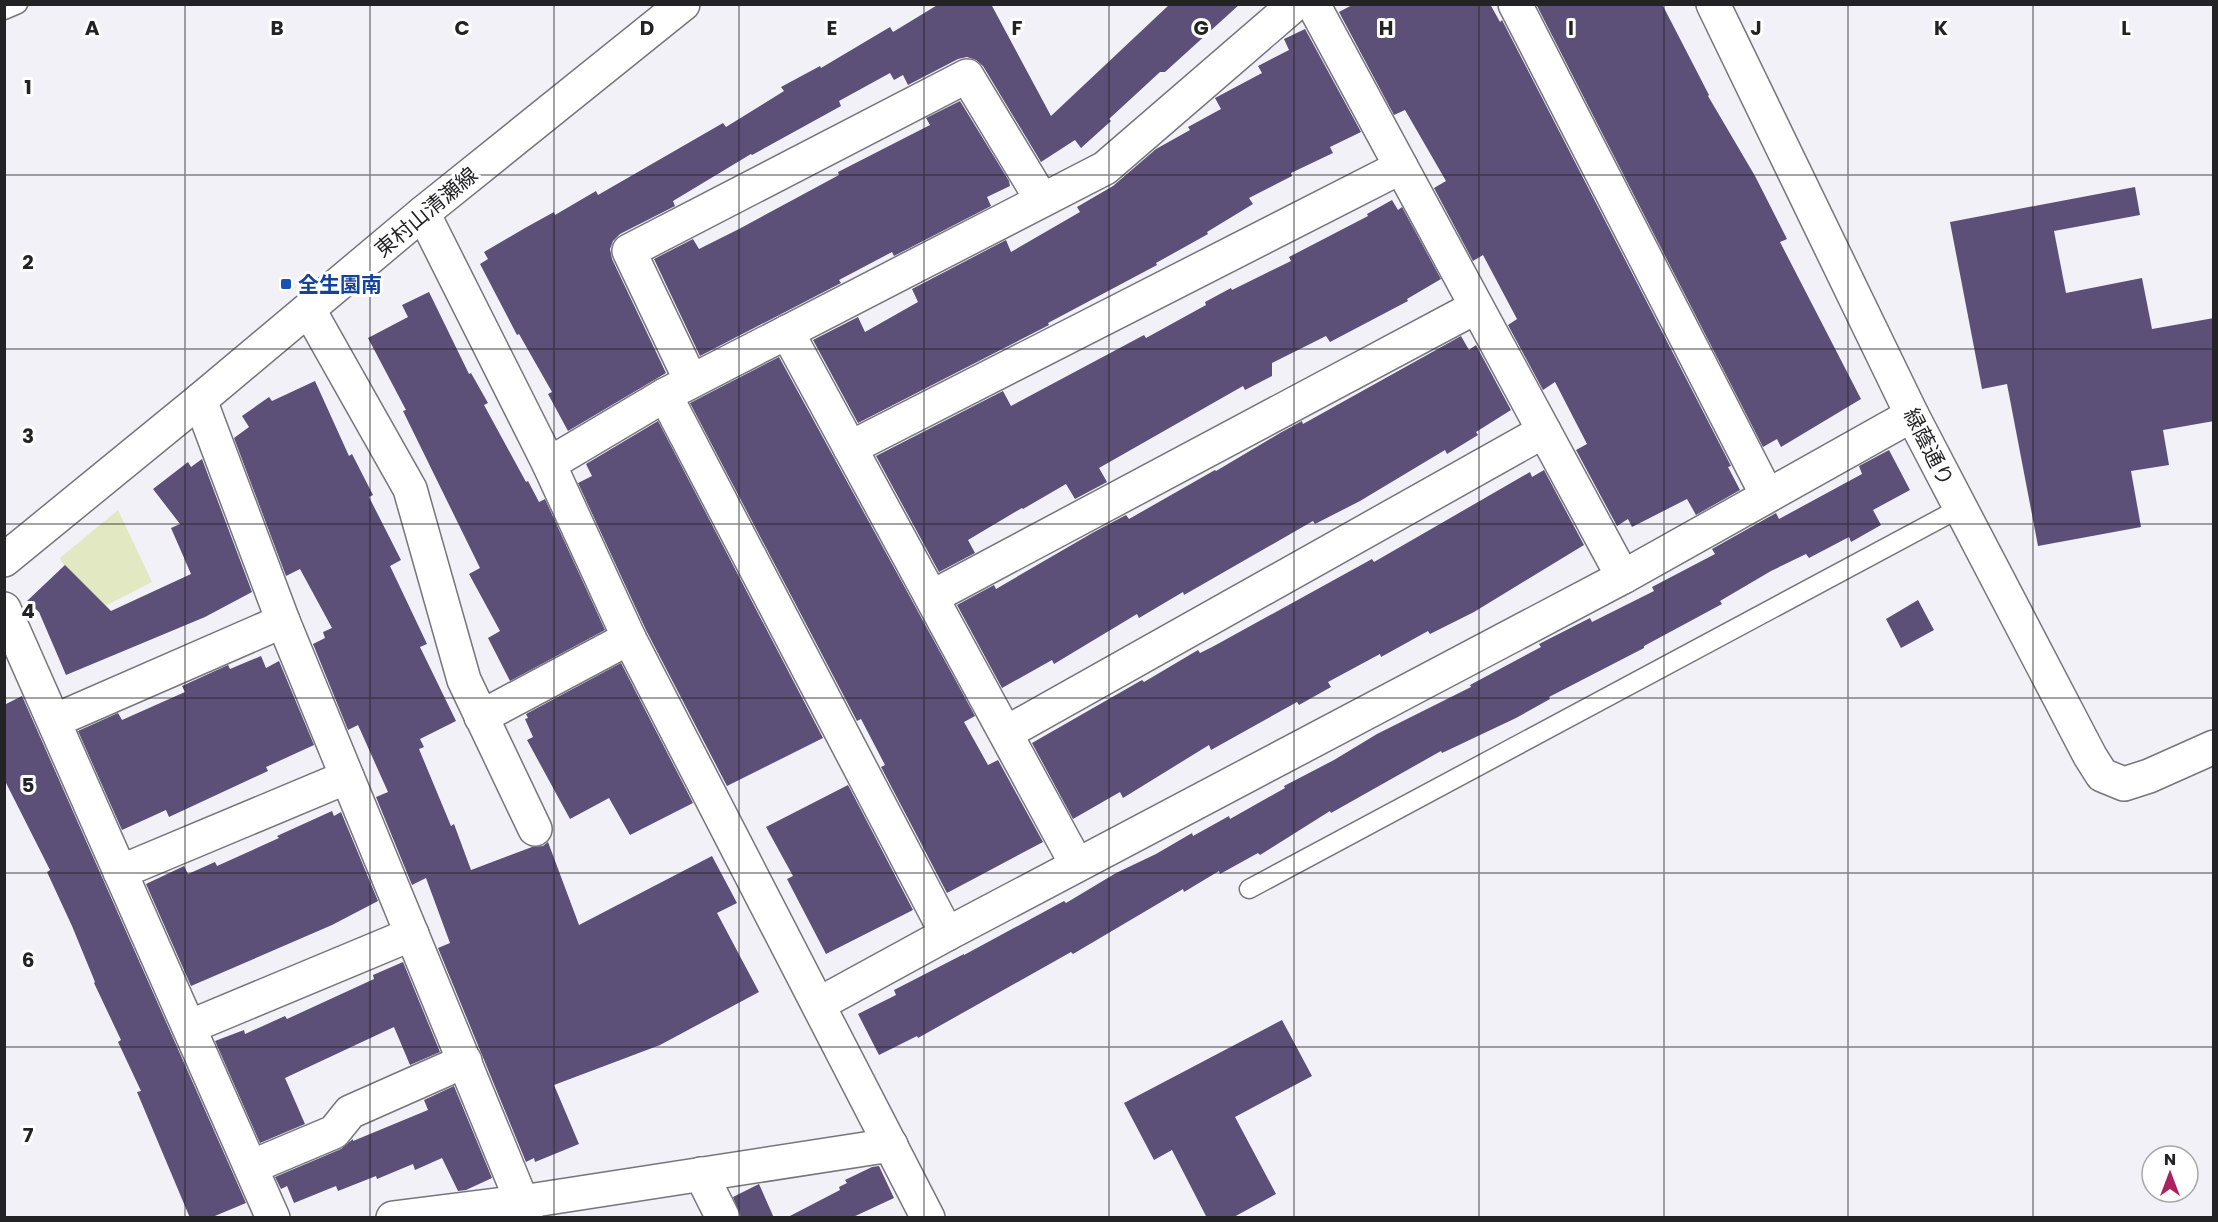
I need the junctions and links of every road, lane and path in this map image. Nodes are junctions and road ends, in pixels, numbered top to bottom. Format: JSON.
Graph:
{"nodes":[{"id":1,"x":18,"y":4,"type":"edge"},
{"id":2,"x":682,"y":4,"type":"edge"},
{"id":3,"x":1295,"y":4,"type":"edge"},
{"id":4,"x":1313,"y":4,"type":"edge"},
{"id":5,"x":1515,"y":4,"type":"edge"},
{"id":6,"x":1713,"y":4,"type":"edge"},
{"id":7,"x":4,"y":10,"type":"edge"},
{"id":8,"x":1401,"y":167,"type":"junction"},
{"id":9,"x":1042,"y":200,"type":"junction"},
{"id":10,"x":423,"y":213,"type":"junction"},
{"id":11,"x":1476,"y":307,"type":"junction"},
{"id":12,"x":309,"y":310,"type":"junction"},
{"id":13,"x":787,"y":332,"type":"junction"},
{"id":14,"x":679,"y":388,"type":"junction"},
{"id":15,"x":200,"y":400,"type":"junction"},
{"id":16,"x":1912,"y":414,"type":"junction"},
{"id":17,"x":1544,"y":431,"type":"junction"},
{"id":18,"x":850,"y":448,"type":"junction"},
{"id":19,"x":549,"y":464,"type":"junction"},
{"id":20,"x":1767,"y":495,"type":"junction"},
{"id":21,"x":1960,"y":508,"type":"junction"},
{"id":22,"x":4,"y":560,"type":"edge"},
{"id":23,"x":1623,"y":577,"type":"junction"},
{"id":24,"x":932,"y":597,"type":"junction"},
{"id":25,"x":4,"y":609,"type":"edge"},
{"id":26,"x":284,"y":621,"type":"junction"},
{"id":27,"x":629,"y":638,"type":"junction"},
{"id":28,"x":481,"y":717,"type":"junction"},
{"id":29,"x":54,"y":722,"type":"junction"},
{"id":30,"x":1006,"y":732,"type":"junction"},
{"id":31,"x":2214,"y":747,"type":"edge"},
{"id":32,"x":347,"y":777,"type":"junction"},
{"id":33,"x":535,"y":829,"type":"dead end"},
{"id":34,"x":1077,"y":865,"type":"junction"},
{"id":35,"x":120,"y":872,"type":"junction"},
{"id":36,"x":1249,"y":889,"type":"dead end"},
{"id":37,"x":412,"y":934,"type":"junction"},
{"id":38,"x":947,"y":934,"type":"junction"},
{"id":39,"x":819,"y":1004,"type":"junction"},
{"id":40,"x":189,"y":1027,"type":"junction"},
{"id":41,"x":465,"y":1061,"type":"junction"},
{"id":42,"x":891,"y":1145,"type":"junction"},
{"id":43,"x":250,"y":1167,"type":"junction"},
{"id":44,"x":701,"y":1174,"type":"junction"},
{"id":45,"x":524,"y":1210,"type":"edge"},
{"id":46,"x":273,"y":1218,"type":"edge"},
{"id":47,"x":393,"y":1218,"type":"edge"},
{"id":48,"x":723,"y":1218,"type":"edge"},
{"id":49,"x":928,"y":1218,"type":"edge"}],
"edges":[{"from":1,"to":7,"type":"lane"},
{"from":2,"to":10,"type":"street","name":"東村山清瀬線"},
{"from":3,"to":9,"type":"street"},
{"from":4,"to":8,"type":"street"},
{"from":5,"to":20,"type":"street"},
{"from":6,"to":16,"type":"street","name":"緑蔭通り"},
{"from":8,"to":11,"type":"street"},
{"from":8,"to":18,"type":"street"},
{"from":9,"to":13,"type":"street"},
{"from":9,"to":14,"type":"street"},
{"from":10,"to":12,"type":"street","name":"東村山清瀬線"},
{"from":10,"to":19,"type":"street"},
{"from":11,"to":17,"type":"street"},
{"from":11,"to":24,"type":"street"},
{"from":12,"to":15,"type":"street","name":"東村山清瀬線"},
{"from":12,"to":28,"type":"street"},
{"from":13,"to":14,"type":"street"},
{"from":13,"to":18,"type":"street"},
{"from":14,"to":19,"type":"street"},
{"from":14,"to":38,"type":"street"},
{"from":15,"to":22,"type":"street","name":"東村山清瀬線"},
{"from":15,"to":26,"type":"street"},
{"from":16,"to":20,"type":"street"},
{"from":16,"to":21,"type":"street","name":"緑蔭通り"},
{"from":17,"to":23,"type":"street"},
{"from":17,"to":30,"type":"street"},
{"from":18,"to":24,"type":"street"},
{"from":19,"to":27,"type":"street"},
{"from":20,"to":23,"type":"street"},
{"from":21,"to":31,"type":"street","name":"緑蔭通り"},
{"from":21,"to":36,"type":"lane"},
{"from":23,"to":34,"type":"street"},
{"from":24,"to":30,"type":"street"},
{"from":25,"to":29,"type":"street"},
{"from":26,"to":29,"type":"street"},
{"from":26,"to":32,"type":"street"},
{"from":27,"to":28,"type":"street"},
{"from":27,"to":39,"type":"street"},
{"from":28,"to":33,"type":"street"},
{"from":29,"to":35,"type":"street"},
{"from":30,"to":34,"type":"street"},
{"from":32,"to":35,"type":"street"},
{"from":32,"to":37,"type":"street"},
{"from":34,"to":38,"type":"street"},
{"from":35,"to":40,"type":"street"},
{"from":37,"to":40,"type":"street"},
{"from":37,"to":41,"type":"street"},
{"from":38,"to":39,"type":"street"},
{"from":39,"to":42,"type":"street"},
{"from":40,"to":43,"type":"street"},
{"from":41,"to":43,"type":"street"},
{"from":41,"to":45,"type":"street"},
{"from":42,"to":44,"type":"street"},
{"from":42,"to":49,"type":"street"},
{"from":43,"to":46,"type":"street"},
{"from":44,"to":45,"type":"street"},
{"from":44,"to":48,"type":"street"},
{"from":45,"to":47,"type":"street"}]}
